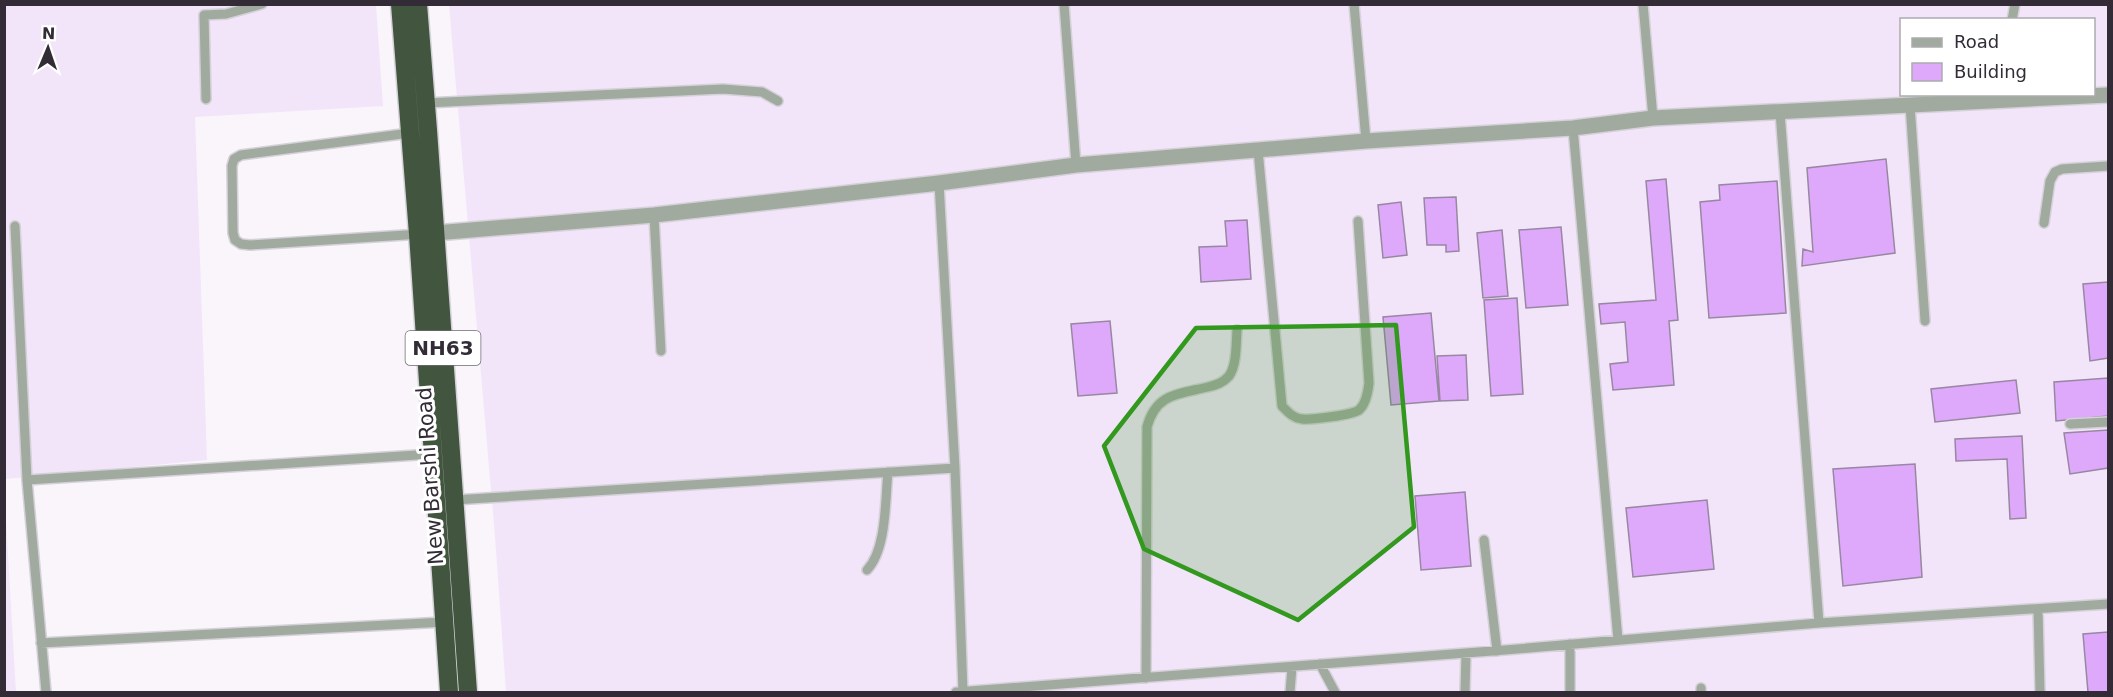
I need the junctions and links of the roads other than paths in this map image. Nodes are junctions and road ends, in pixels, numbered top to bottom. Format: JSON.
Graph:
{"nodes":[{"id":1,"x":262,"y":4,"type":"edge"},
{"id":2,"x":400,"y":4,"type":"edge"},
{"id":3,"x":418,"y":4,"type":"edge"},
{"id":4,"x":1064,"y":4,"type":"edge"},
{"id":5,"x":1354,"y":4,"type":"edge"},
{"id":6,"x":1643,"y":4,"type":"edge"},
{"id":7,"x":2073,"y":96,"type":"edge"},
{"id":8,"x":206,"y":99,"type":"dead end"},
{"id":9,"x":778,"y":101,"type":"dead end"},
{"id":10,"x":426,"y":103,"type":"junction"},
{"id":11,"x":1910,"y":105,"type":"junction"},
{"id":12,"x":1779,"y":112,"type":"junction"},
{"id":13,"x":1653,"y":118,"type":"junction"},
{"id":14,"x":1573,"y":128,"type":"junction"},
{"id":15,"x":410,"y":133,"type":"junction"},
{"id":16,"x":1366,"y":141,"type":"junction"},
{"id":17,"x":1258,"y":150,"type":"junction"},
{"id":18,"x":1076,"y":165,"type":"junction"},
{"id":19,"x":2109,"y":166,"type":"edge"},
{"id":20,"x":939,"y":183,"type":"junction"},
{"id":21,"x":654,"y":215,"type":"junction"},
{"id":22,"x":1358,"y":221,"type":"dead end"},
{"id":23,"x":2044,"y":223,"type":"dead end"},
{"id":24,"x":15,"y":226,"type":"dead end"},
{"id":25,"x":427,"y":234,"type":"junction"},
{"id":26,"x":1925,"y":321,"type":"dead end"},
{"id":27,"x":1237,"y":330,"type":"dead end"},
{"id":28,"x":661,"y":351,"type":"dead end"},
{"id":29,"x":2109,"y":422,"type":"edge"},
{"id":30,"x":2070,"y":424,"type":"dead end"},
{"id":31,"x":433,"y":454,"type":"junction"},
{"id":32,"x":955,"y":468,"type":"junction"},
{"id":33,"x":888,"y":472,"type":"junction"},
{"id":34,"x":27,"y":480,"type":"junction"},
{"id":35,"x":454,"y":500,"type":"junction"},
{"id":36,"x":1484,"y":540,"type":"dead end"},
{"id":37,"x":867,"y":570,"type":"dead end"},
{"id":38,"x":2109,"y":604,"type":"edge"},
{"id":39,"x":2038,"y":609,"type":"junction"},
{"id":40,"x":445,"y":622,"type":"junction"},
{"id":41,"x":1819,"y":623,"type":"junction"},
{"id":42,"x":1618,"y":640,"type":"junction"},
{"id":43,"x":41,"y":644,"type":"junction"},
{"id":44,"x":1570,"y":644,"type":"junction"},
{"id":45,"x":1497,"y":651,"type":"junction"},
{"id":46,"x":1466,"y":653,"type":"junction"},
{"id":47,"x":1320,"y":664,"type":"junction"},
{"id":48,"x":1292,"y":667,"type":"junction"},
{"id":49,"x":1146,"y":678,"type":"junction"},
{"id":50,"x":963,"y":692,"type":"edge"},
{"id":51,"x":46,"y":693,"type":"edge"},
{"id":52,"x":449,"y":693,"type":"edge"},
{"id":53,"x":468,"y":693,"type":"edge"},
{"id":54,"x":956,"y":693,"type":"edge"},
{"id":55,"x":1290,"y":693,"type":"edge"},
{"id":56,"x":1335,"y":693,"type":"edge"},
{"id":57,"x":1465,"y":693,"type":"edge"},
{"id":58,"x":1570,"y":693,"type":"edge"},
{"id":59,"x":2040,"y":693,"type":"edge"}],
"edges":[{"from":1,"to":8,"type":"lane"},
{"from":2,"to":15,"type":"highway","name":"New Barshi Road","number":"NH63"},
{"from":3,"to":10,"type":"highway","name":"New Barshi Road","number":"NH63"},
{"from":4,"to":18,"type":"lane"},
{"from":5,"to":16,"type":"lane"},
{"from":6,"to":13,"type":"lane"},
{"from":7,"to":11,"type":"street"},
{"from":9,"to":10,"type":"lane"},
{"from":10,"to":25,"type":"highway","name":"New Barshi Road","number":"NH63"},
{"from":11,"to":12,"type":"street"},
{"from":11,"to":26,"type":"lane"},
{"from":12,"to":13,"type":"street"},
{"from":12,"to":41,"type":"lane"},
{"from":13,"to":14,"type":"street"},
{"from":14,"to":16,"type":"street"},
{"from":14,"to":42,"type":"lane"},
{"from":15,"to":25,"type":"highway","name":"New Barshi Road","number":"NH63"},
{"from":15,"to":25,"type":"lane"},
{"from":16,"to":17,"type":"street"},
{"from":17,"to":18,"type":"street"},
{"from":17,"to":22,"type":"lane"},
{"from":18,"to":20,"type":"street"},
{"from":19,"to":23,"type":"lane"},
{"from":20,"to":21,"type":"street"},
{"from":20,"to":32,"type":"lane"},
{"from":21,"to":25,"type":"street"},
{"from":21,"to":28,"type":"lane"},
{"from":24,"to":34,"type":"lane"},
{"from":25,"to":31,"type":"highway","name":"New Barshi Road","number":"NH63"},
{"from":25,"to":35,"type":"highway","name":"New Barshi Road","number":"NH63"},
{"from":27,"to":49,"type":"lane"},
{"from":29,"to":30,"type":"lane"},
{"from":31,"to":34,"type":"lane"},
{"from":31,"to":40,"type":"highway","name":"New Barshi Road","number":"NH63"},
{"from":32,"to":33,"type":"lane"},
{"from":32,"to":50,"type":"lane"},
{"from":33,"to":35,"type":"lane"},
{"from":33,"to":37,"type":"lane"},
{"from":34,"to":43,"type":"lane"},
{"from":35,"to":53,"type":"highway","name":"New Barshi Road","number":"NH63"},
{"from":36,"to":45,"type":"lane"},
{"from":38,"to":39,"type":"lane"},
{"from":39,"to":41,"type":"lane"},
{"from":39,"to":59,"type":"lane"},
{"from":40,"to":43,"type":"lane"},
{"from":40,"to":52,"type":"highway","name":"New Barshi Road","number":"NH63"},
{"from":41,"to":42,"type":"lane"},
{"from":42,"to":44,"type":"lane"},
{"from":43,"to":51,"type":"lane"},
{"from":44,"to":45,"type":"lane"},
{"from":44,"to":58,"type":"lane"},
{"from":45,"to":46,"type":"lane"},
{"from":46,"to":47,"type":"lane"},
{"from":46,"to":57,"type":"lane"},
{"from":47,"to":48,"type":"lane"},
{"from":47,"to":56,"type":"lane"},
{"from":48,"to":49,"type":"lane"},
{"from":48,"to":55,"type":"lane"},
{"from":49,"to":50,"type":"lane"},
{"from":50,"to":54,"type":"lane"}]}
